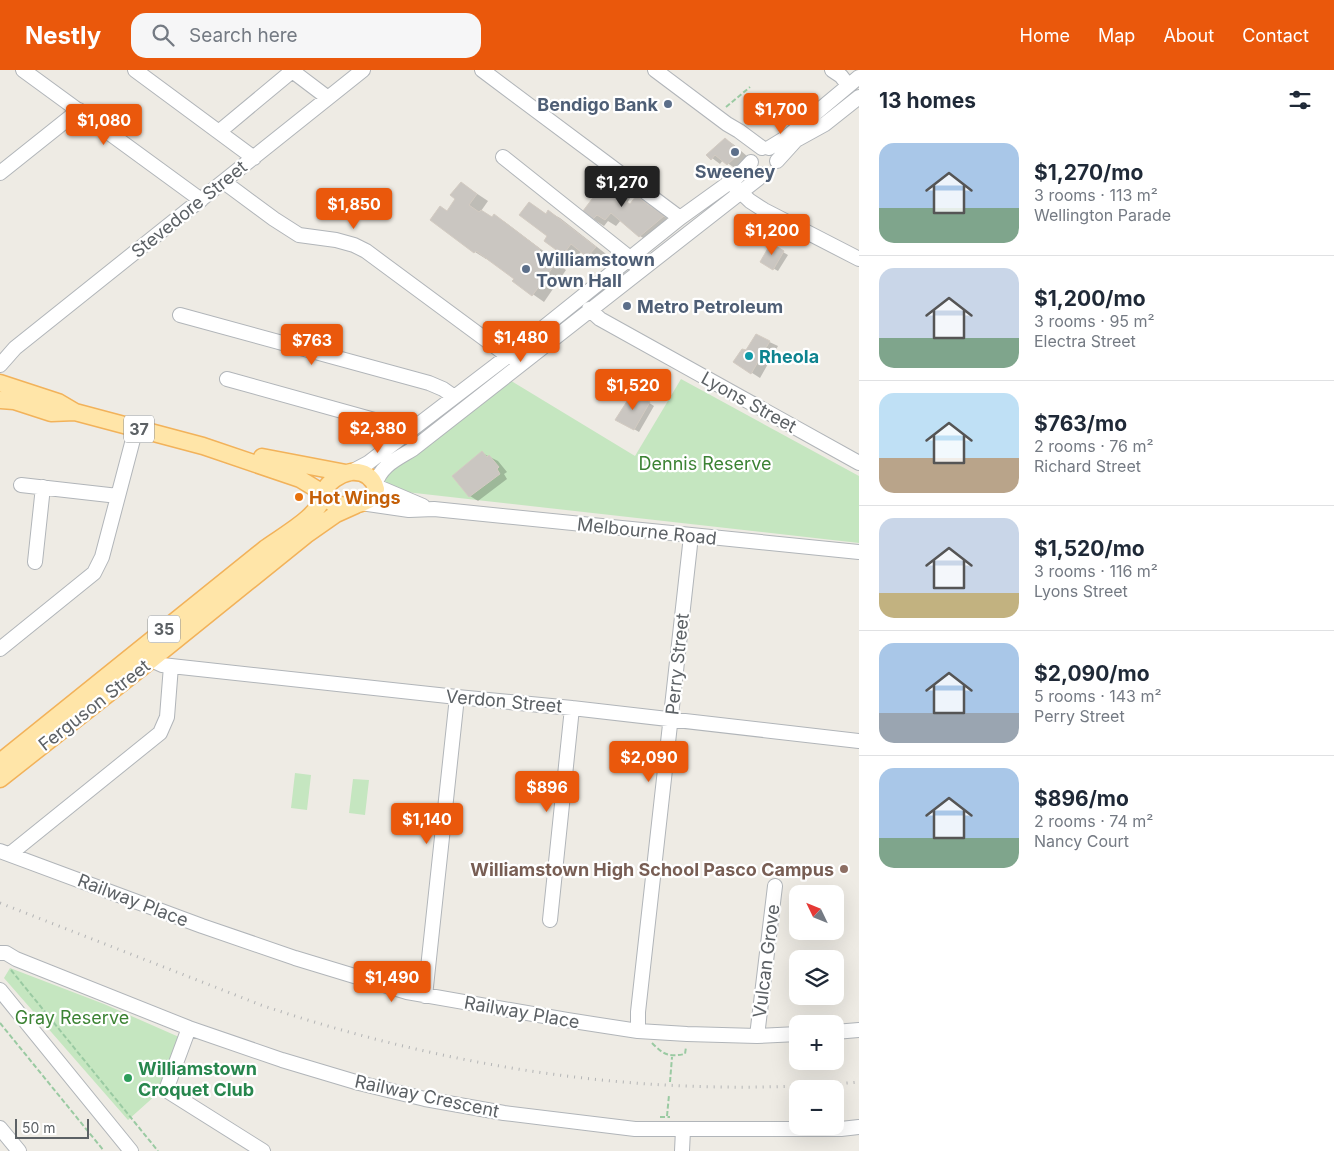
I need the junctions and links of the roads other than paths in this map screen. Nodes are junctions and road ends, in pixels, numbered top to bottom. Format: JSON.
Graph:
{"nodes":[{"id":1,"x":23,"y":70,"type":"edge"},
{"id":2,"x":136,"y":70,"type":"edge"},
{"id":3,"x":291,"y":70,"type":"edge"},
{"id":4,"x":363,"y":70,"type":"edge"},
{"id":5,"x":482,"y":70,"type":"edge"},
{"id":6,"x":655,"y":70,"type":"edge"},
{"id":7,"x":832,"y":70,"type":"edge"},
{"id":8,"x":854,"y":81,"type":"edge"},
{"id":9,"x":859,"y":97,"type":"edge"},
{"id":10,"x":328,"y":98,"type":"junction"},
{"id":11,"x":79,"y":110,"type":"junction"},
{"id":12,"x":727,"y":124,"type":"junction"},
{"id":13,"x":220,"y":131,"type":"junction"},
{"id":14,"x":765,"y":148,"type":"junction"},
{"id":15,"x":503,"y":157,"type":"dead end"},
{"id":16,"x":254,"y":158,"type":"junction"},
{"id":17,"x":752,"y":161,"type":"junction"},
{"id":18,"x":777,"y":162,"type":"junction"},
{"id":19,"x":0,"y":173,"type":"edge"},
{"id":20,"x":764,"y":174,"type":"junction"},
{"id":21,"x":224,"y":182,"type":"junction"},
{"id":22,"x":735,"y":187,"type":"junction"},
{"id":23,"x":201,"y":200,"type":"junction"},
{"id":24,"x":680,"y":218,"type":"junction"},
{"id":25,"x":630,"y":258,"type":"junction"},
{"id":26,"x":859,"y":259,"type":"edge"},
{"id":27,"x":640,"y":271,"type":"junction"},
{"id":28,"x":589,"y":310,"type":"junction"},
{"id":29,"x":180,"y":315,"type":"dead end"},
{"id":30,"x":15,"y":348,"type":"junction"},
{"id":31,"x":508,"y":356,"type":"junction"},
{"id":32,"x":0,"y":357,"type":"edge"},
{"id":33,"x":526,"y":359,"type":"junction"},
{"id":34,"x":0,"y":365,"type":"edge"},
{"id":35,"x":227,"y":379,"type":"dead end"},
{"id":36,"x":0,"y":383,"type":"edge"},
{"id":37,"x":454,"y":396,"type":"junction"},
{"id":38,"x":0,"y":400,"type":"edge"},
{"id":39,"x":75,"y":412,"type":"junction"},
{"id":40,"x":136,"y":428,"type":"junction"},
{"id":41,"x":408,"y":432,"type":"junction"},
{"id":42,"x":203,"y":446,"type":"junction"},
{"id":43,"x":859,"y":463,"type":"edge"},
{"id":44,"x":349,"y":472,"type":"junction"},
{"id":45,"x":21,"y":484,"type":"dead end"},
{"id":46,"x":376,"y":485,"type":"junction"},
{"id":47,"x":43,"y":487,"type":"junction"},
{"id":48,"x":323,"y":494,"type":"junction"},
{"id":49,"x":118,"y":496,"type":"junction"},
{"id":50,"x":358,"y":504,"type":"junction"},
{"id":51,"x":434,"y":510,"type":"junction"},
{"id":52,"x":691,"y":536,"type":"junction"},
{"id":53,"x":859,"y":552,"type":"edge"},
{"id":54,"x":35,"y":562,"type":"dead end"},
{"id":55,"x":0,"y":649,"type":"edge"},
{"id":56,"x":146,"y":654,"type":"junction"},
{"id":57,"x":171,"y":666,"type":"junction"},
{"id":58,"x":457,"y":697,"type":"junction"},
{"id":59,"x":572,"y":708,"type":"junction"},
{"id":60,"x":671,"y":720,"type":"junction"},
{"id":61,"x":859,"y":741,"type":"edge"},
{"id":62,"x":0,"y":762,"type":"edge"},
{"id":63,"x":0,"y":779,"type":"edge"},
{"id":64,"x":5,"y":852,"type":"edge"},
{"id":65,"x":775,"y":886,"type":"dead end"},
{"id":66,"x":550,"y":920,"type":"dead end"},
{"id":67,"x":5,"y":959,"type":"edge"},
{"id":68,"x":425,"y":996,"type":"junction"},
{"id":69,"x":3,"y":999,"type":"edge"},
{"id":70,"x":188,"y":1028,"type":"junction"},
{"id":71,"x":859,"y":1030,"type":"edge"},
{"id":72,"x":638,"y":1031,"type":"junction"},
{"id":73,"x":844,"y":1031,"type":"edge"},
{"id":74,"x":789,"y":1034,"type":"edge"},
{"id":75,"x":757,"y":1036,"type":"junction"},
{"id":76,"x":859,"y":1127,"type":"edge"},
{"id":77,"x":0,"y":1128,"type":"edge"},
{"id":78,"x":683,"y":1130,"type":"junction"},
{"id":79,"x":19,"y":1151,"type":"edge"},
{"id":80,"x":131,"y":1151,"type":"edge"},
{"id":81,"x":263,"y":1151,"type":"edge"},
{"id":82,"x":682,"y":1151,"type":"edge"}],
"edges":[{"from":1,"to":11,"type":"street"},
{"from":2,"to":13,"type":"street"},
{"from":3,"to":10,"type":"street"},
{"from":3,"to":13,"type":"street"},
{"from":4,"to":10,"type":"street","name":"Stevedore Street"},
{"from":5,"to":24,"type":"street"},
{"from":6,"to":12,"type":"street"},
{"from":7,"to":8,"type":"street"},
{"from":8,"to":14,"type":"street"},
{"from":9,"to":18,"type":"street"},
{"from":10,"to":16,"type":"street","name":"Stevedore Street"},
{"from":11,"to":19,"type":"street"},
{"from":11,"to":23,"type":"street"},
{"from":12,"to":14,"type":"street"},
{"from":12,"to":17,"type":"street"},
{"from":13,"to":16,"type":"street"},
{"from":14,"to":17,"type":"street","number":"35"},
{"from":14,"to":18,"type":"street"},
{"from":15,"to":25,"type":"street"},
{"from":16,"to":21,"type":"street","name":"Stevedore Street"},
{"from":17,"to":20,"type":"street"},
{"from":17,"to":22,"type":"street","number":"35"},
{"from":18,"to":20,"type":"street","number":"35"},
{"from":20,"to":22,"type":"street","number":"35"},
{"from":21,"to":23,"type":"street","name":"Stevedore Street"},
{"from":21,"to":31,"type":"street"},
{"from":22,"to":24,"type":"street","number":"35"},
{"from":22,"to":26,"type":"street"},
{"from":22,"to":27,"type":"street","number":"35"},
{"from":23,"to":30,"type":"street","name":"Stevedore Street"},
{"from":24,"to":25,"type":"street","number":"35"},
{"from":25,"to":27,"type":"street"},
{"from":25,"to":31,"type":"street","number":"35"},
{"from":27,"to":28,"type":"street","number":"35"},
{"from":28,"to":33,"type":"street","number":"35"},
{"from":28,"to":43,"type":"street","name":"Lyons Street"},
{"from":29,"to":37,"type":"street"},
{"from":30,"to":32,"type":"street","name":"Stevedore Street"},
{"from":30,"to":34,"type":"street","name":"Stevedore Street"},
{"from":31,"to":33,"type":"street"},
{"from":31,"to":37,"type":"street","number":"35"},
{"from":33,"to":46,"type":"street","number":"35"},
{"from":35,"to":41,"type":"street"},
{"from":36,"to":39,"type":"main road","number":"37"},
{"from":37,"to":41,"type":"street","number":"35"},
{"from":38,"to":39,"type":"main road","number":"37"},
{"from":39,"to":40,"type":"main road","number":"37"},
{"from":40,"to":42,"type":"main road","number":"37"},
{"from":40,"to":49,"type":"street"},
{"from":41,"to":44,"type":"street","number":"35"},
{"from":42,"to":44,"type":"main road","number":"37"},
{"from":42,"to":48,"type":"main road","number":"37"},
{"from":44,"to":46,"type":"main road"},
{"from":44,"to":48,"type":"main road","number":"35"},
{"from":45,"to":47,"type":"street"},
{"from":46,"to":50,"type":"main road","number":"35"},
{"from":46,"to":51,"type":"street","name":"Melbourne Road"},
{"from":47,"to":49,"type":"street"},
{"from":47,"to":54,"type":"street"},
{"from":48,"to":50,"type":"main road"},
{"from":48,"to":56,"type":"main road","name":"Ferguson Street","number":"35"},
{"from":49,"to":55,"type":"street"},
{"from":50,"to":51,"type":"street","name":"Melbourne Road"},
{"from":50,"to":56,"type":"main road","name":"Ferguson Street","number":"35"},
{"from":51,"to":52,"type":"street","name":"Melbourne Road"},
{"from":52,"to":53,"type":"street","name":"Melbourne Road"},
{"from":52,"to":60,"type":"street","name":"Perry Street"},
{"from":56,"to":57,"type":"street","name":"Verdon Street"},
{"from":56,"to":62,"type":"main road","name":"Ferguson Street","number":"35"},
{"from":56,"to":63,"type":"main road","name":"Ferguson Street","number":"35"},
{"from":57,"to":58,"type":"street","name":"Verdon Street"},
{"from":57,"to":64,"type":"street"},
{"from":58,"to":59,"type":"street","name":"Verdon Street"},
{"from":58,"to":68,"type":"street"},
{"from":59,"to":60,"type":"street","name":"Verdon Street"},
{"from":59,"to":66,"type":"street"},
{"from":60,"to":61,"type":"street","name":"Verdon Street"},
{"from":60,"to":72,"type":"street","name":"Perry Street"},
{"from":64,"to":68,"type":"street","name":"Railway Place"},
{"from":65,"to":75,"type":"street","name":"Vulcan Grove"},
{"from":67,"to":70,"type":"street","name":"Railway Crescent"},
{"from":68,"to":72,"type":"street","name":"Railway Place"},
{"from":69,"to":80,"type":"street"},
{"from":70,"to":78,"type":"street","name":"Railway Crescent"},
{"from":70,"to":81,"type":"street"},
{"from":71,"to":73,"type":"street"},
{"from":72,"to":75,"type":"street","name":"Railway Place"},
{"from":74,"to":75,"type":"street","name":"Railway Place"},
{"from":76,"to":78,"type":"street","name":"Railway Crescent"},
{"from":77,"to":79,"type":"street"},
{"from":78,"to":82,"type":"street"}]}
